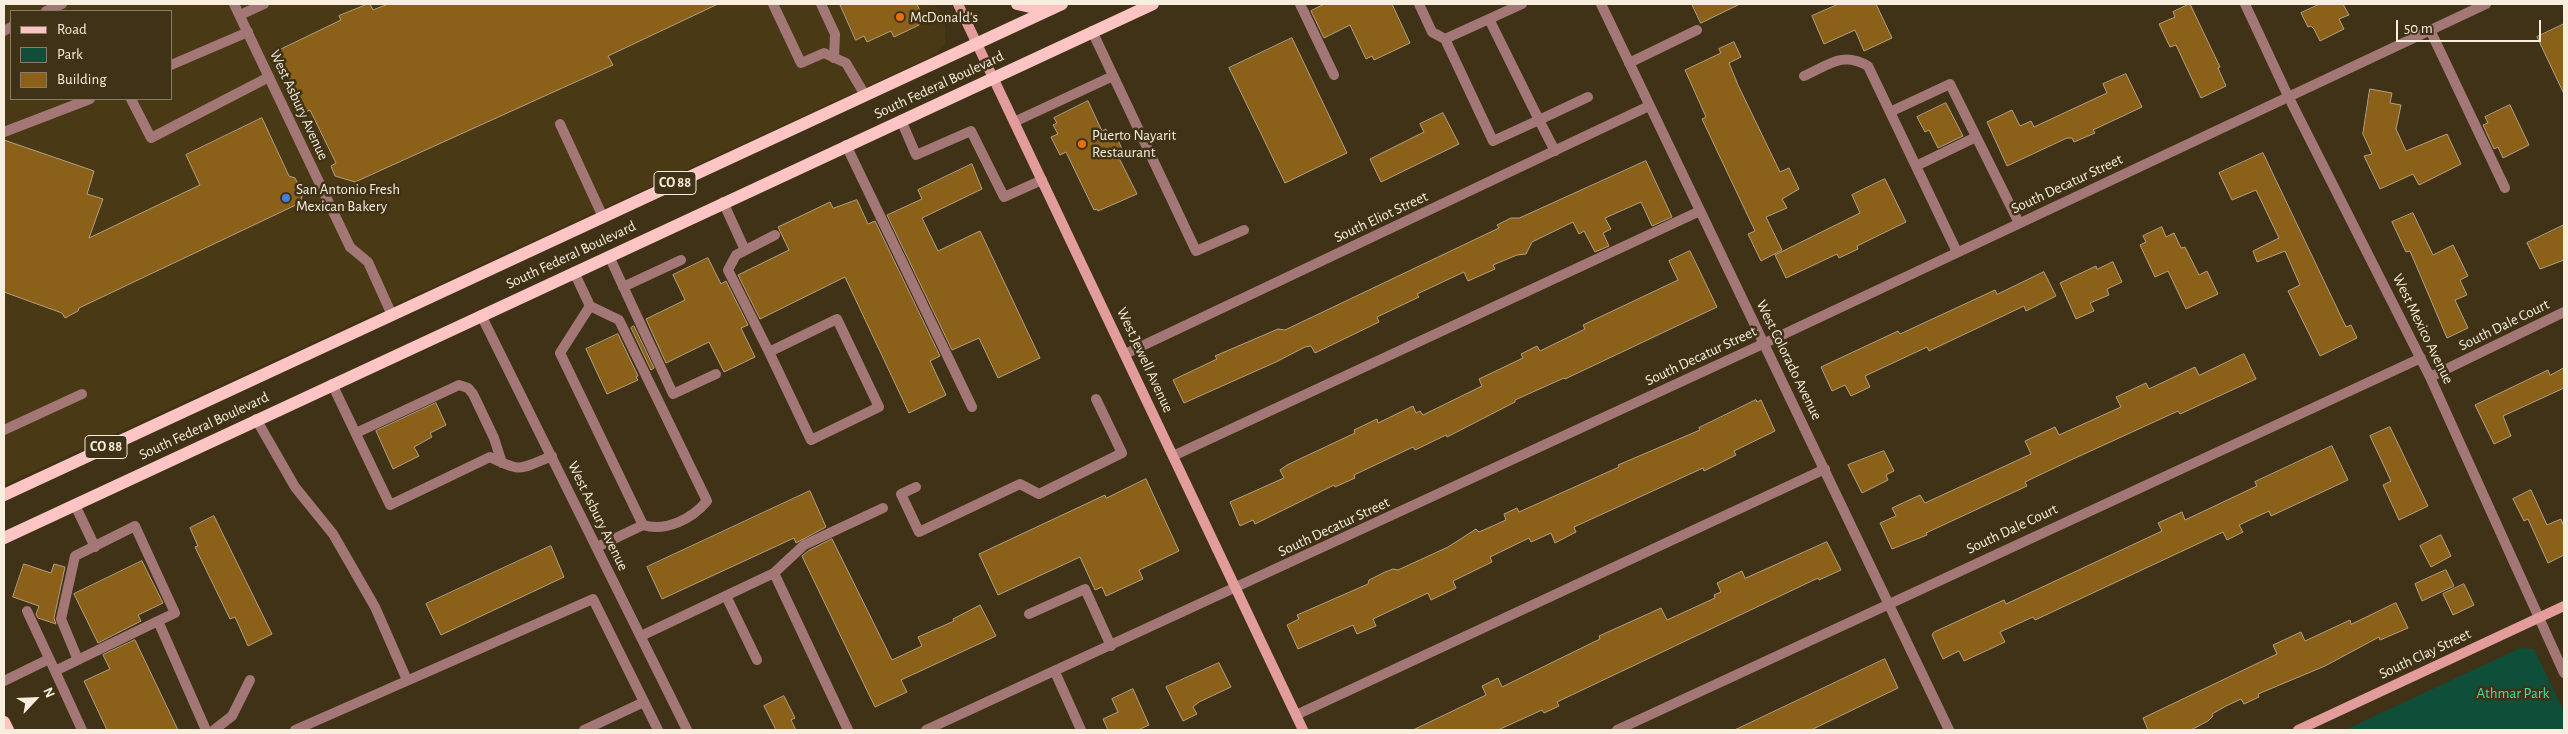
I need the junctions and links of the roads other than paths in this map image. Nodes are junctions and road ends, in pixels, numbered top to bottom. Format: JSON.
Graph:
{"nodes":[{"id":1,"x":62,"y":4,"type":"edge"},
{"id":2,"x":234,"y":4,"type":"edge"},
{"id":3,"x":264,"y":4,"type":"edge"},
{"id":4,"x":773,"y":4,"type":"edge"},
{"id":5,"x":821,"y":4,"type":"edge"},
{"id":6,"x":958,"y":4,"type":"edge"},
{"id":7,"x":1017,"y":4,"type":"edge"},
{"id":8,"x":1153,"y":4,"type":"edge"},
{"id":9,"x":1300,"y":4,"type":"edge"},
{"id":10,"x":1419,"y":4,"type":"edge"},
{"id":11,"x":1522,"y":4,"type":"edge"},
{"id":12,"x":1601,"y":4,"type":"edge"},
{"id":13,"x":2244,"y":4,"type":"edge"},
{"id":14,"x":2486,"y":4,"type":"edge"},
{"id":15,"x":1059,"y":5,"type":"edge"},
{"id":16,"x":48,"y":10,"type":"edge"},
{"id":17,"x":240,"y":15,"type":"junction"},
{"id":18,"x":1489,"y":19,"type":"junction"},
{"id":19,"x":1697,"y":30,"type":"dead end"},
{"id":20,"x":2430,"y":30,"type":"junction"},
{"id":21,"x":248,"y":32,"type":"junction"},
{"id":22,"x":1092,"y":32,"type":"junction"},
{"id":23,"x":1445,"y":39,"type":"junction"},
{"id":24,"x":977,"y":44,"type":"junction"},
{"id":25,"x":834,"y":58,"type":"junction"},
{"id":26,"x":1629,"y":63,"type":"junction"},
{"id":27,"x":172,"y":65,"type":"edge"},
{"id":28,"x":1334,"y":75,"type":"dead end"},
{"id":29,"x":1113,"y":76,"type":"junction"},
{"id":30,"x":1804,"y":76,"type":"dead end"},
{"id":31,"x":269,"y":77,"type":"junction"},
{"id":32,"x":993,"y":77,"type":"junction"},
{"id":33,"x":865,"y":95,"type":"junction"},
{"id":34,"x":2288,"y":96,"type":"junction"},
{"id":35,"x":1588,"y":97,"type":"dead end"},
{"id":36,"x":87,"y":100,"type":"edge"},
{"id":37,"x":132,"y":100,"type":"edge"},
{"id":38,"x":1649,"y":106,"type":"junction"},
{"id":39,"x":1890,"y":112,"type":"junction"},
{"id":40,"x":900,"y":120,"type":"junction"},
{"id":41,"x":1539,"y":120,"type":"junction"},
{"id":42,"x":1014,"y":122,"type":"junction"},
{"id":43,"x":560,"y":124,"type":"dead end"},
{"id":44,"x":4,"y":132,"type":"edge"},
{"id":45,"x":1976,"y":137,"type":"junction"},
{"id":46,"x":846,"y":145,"type":"junction"},
{"id":47,"x":1555,"y":151,"type":"junction"},
{"id":48,"x":1916,"y":166,"type":"junction"},
{"id":49,"x":1042,"y":180,"type":"junction"},
{"id":50,"x":2505,"y":188,"type":"dead end"},
{"id":51,"x":723,"y":202,"type":"junction"},
{"id":52,"x":1700,"y":211,"type":"junction"},
{"id":53,"x":602,"y":217,"type":"junction"},
{"id":54,"x":2019,"y":223,"type":"junction"},
{"id":55,"x":1244,"y":230,"type":"dead end"},
{"id":56,"x":775,"y":235,"type":"dead end"},
{"id":57,"x":745,"y":250,"type":"junction"},
{"id":58,"x":1957,"y":252,"type":"junction"},
{"id":59,"x":609,"y":256,"type":"junction"},
{"id":60,"x":682,"y":260,"type":"dead end"},
{"id":61,"x":574,"y":272,"type":"junction"},
{"id":62,"x":623,"y":287,"type":"junction"},
{"id":63,"x":590,"y":306,"type":"junction"},
{"id":64,"x":2564,"y":312,"type":"edge"},
{"id":65,"x":481,"y":314,"type":"junction"},
{"id":66,"x":392,"y":315,"type":"junction"},
{"id":67,"x":1765,"y":343,"type":"junction"},
{"id":68,"x":769,"y":352,"type":"junction"},
{"id":69,"x":1125,"y":354,"type":"junction"},
{"id":70,"x":2421,"y":358,"type":"junction"},
{"id":71,"x":716,"y":374,"type":"dead end"},
{"id":72,"x":2430,"y":377,"type":"junction"},
{"id":73,"x":332,"y":384,"type":"junction"},
{"id":74,"x":82,"y":394,"type":"dead end"},
{"id":75,"x":1096,"y":399,"type":"dead end"},
{"id":76,"x":972,"y":407,"type":"dead end"},
{"id":77,"x":256,"y":420,"type":"junction"},
{"id":78,"x":4,"y":430,"type":"edge"},
{"id":79,"x":356,"y":432,"type":"junction"},
{"id":80,"x":552,"y":456,"type":"junction"},
{"id":81,"x":1174,"y":456,"type":"junction"},
{"id":82,"x":502,"y":463,"type":"junction"},
{"id":83,"x":1826,"y":469,"type":"junction"},
{"id":84,"x":916,"y":487,"type":"dead end"},
{"id":85,"x":4,"y":495,"type":"edge"},
{"id":86,"x":75,"y":505,"type":"junction"},
{"id":87,"x":883,"y":508,"type":"dead end"},
{"id":88,"x":643,"y":525,"type":"junction"},
{"id":89,"x":4,"y":538,"type":"edge"},
{"id":90,"x":95,"y":546,"type":"junction"},
{"id":91,"x":597,"y":546,"type":"junction"},
{"id":92,"x":774,"y":573,"type":"junction"},
{"id":93,"x":1236,"y":588,"type":"junction"},
{"id":94,"x":726,"y":596,"type":"junction"},
{"id":95,"x":1890,"y":602,"type":"junction"},
{"id":96,"x":2564,"y":606,"type":"edge"},
{"id":97,"x":27,"y":611,"type":"dead end"},
{"id":98,"x":1029,"y":614,"type":"dead end"},
{"id":99,"x":2538,"y":618,"type":"junction"},
{"id":100,"x":158,"y":621,"type":"junction"},
{"id":101,"x":641,"y":636,"type":"junction"},
{"id":102,"x":1111,"y":646,"type":"junction"},
{"id":103,"x":49,"y":659,"type":"junction"},
{"id":104,"x":78,"y":660,"type":"junction"},
{"id":105,"x":757,"y":660,"type":"dead end"},
{"id":106,"x":55,"y":671,"type":"junction"},
{"id":107,"x":1055,"y":672,"type":"junction"},
{"id":108,"x":2564,"y":673,"type":"edge"},
{"id":109,"x":250,"y":680,"type":"dead end"},
{"id":110,"x":407,"y":680,"type":"junction"},
{"id":111,"x":4,"y":681,"type":"edge"},
{"id":112,"x":644,"y":702,"type":"junction"},
{"id":113,"x":1296,"y":715,"type":"junction"},
{"id":114,"x":82,"y":730,"type":"edge"},
{"id":115,"x":206,"y":730,"type":"edge"},
{"id":116,"x":214,"y":730,"type":"edge"},
{"id":117,"x":295,"y":730,"type":"edge"},
{"id":118,"x":584,"y":730,"type":"edge"},
{"id":119,"x":658,"y":730,"type":"edge"},
{"id":120,"x":687,"y":730,"type":"edge"},
{"id":121,"x":848,"y":730,"type":"edge"},
{"id":122,"x":926,"y":730,"type":"edge"},
{"id":123,"x":1081,"y":730,"type":"edge"},
{"id":124,"x":1304,"y":730,"type":"edge"},
{"id":125,"x":1617,"y":730,"type":"edge"},
{"id":126,"x":1950,"y":730,"type":"edge"},
{"id":127,"x":2298,"y":730,"type":"edge"}],
"edges":[{"from":1,"to":16,"type":"street"},
{"from":2,"to":17,"type":"street","name":"West Asbury Avenue"},
{"from":3,"to":17,"type":"street"},
{"from":4,"to":25,"type":"street"},
{"from":5,"to":25,"type":"street"},
{"from":6,"to":24,"type":"street","name":"West Jewell Avenue"},
{"from":7,"to":15,"type":"main road"},
{"from":8,"to":22,"type":"main road","name":"South Federal Boulevard","number":"CO 88"},
{"from":9,"to":28,"type":"street"},
{"from":10,"to":23,"type":"street"},
{"from":11,"to":18,"type":"street"},
{"from":12,"to":26,"type":"street","name":"West Colorado Avenue"},
{"from":13,"to":34,"type":"street","name":"West Mexico Avenue"},
{"from":14,"to":20,"type":"street","name":"South Decatur Street"},
{"from":15,"to":24,"type":"main road","name":"South Federal Boulevard","number":"CO 88"},
{"from":17,"to":21,"type":"street","name":"West Asbury Avenue"},
{"from":18,"to":23,"type":"street"},
{"from":18,"to":41,"type":"street"},
{"from":19,"to":26,"type":"street"},
{"from":20,"to":34,"type":"street","name":"South Decatur Street"},
{"from":20,"to":50,"type":"street"},
{"from":21,"to":27,"type":"street"},
{"from":21,"to":31,"type":"street","name":"West Asbury Avenue"},
{"from":22,"to":29,"type":"street"},
{"from":22,"to":32,"type":"main road","name":"South Federal Boulevard","number":"CO 88"},
{"from":23,"to":41,"type":"street"},
{"from":24,"to":32,"type":"street","name":"West Jewell Avenue"},
{"from":24,"to":33,"type":"main road","name":"South Federal Boulevard","number":"CO 88"},
{"from":25,"to":33,"type":"street"},
{"from":26,"to":38,"type":"street","name":"West Colorado Avenue"},
{"from":29,"to":42,"type":"street"},
{"from":29,"to":55,"type":"street"},
{"from":30,"to":39,"type":"street"},
{"from":31,"to":37,"type":"street"},
{"from":31,"to":66,"type":"street","name":"West Asbury Avenue"},
{"from":32,"to":40,"type":"main road","name":"South Federal Boulevard","number":"CO 88"},
{"from":32,"to":42,"type":"street","name":"West Jewell Avenue"},
{"from":33,"to":53,"type":"main road","name":"South Federal Boulevard","number":"CO 88"},
{"from":34,"to":54,"type":"street","name":"South Decatur Street"},
{"from":34,"to":70,"type":"street","name":"West Mexico Avenue"},
{"from":35,"to":41,"type":"street"},
{"from":36,"to":44,"type":"street"},
{"from":38,"to":47,"type":"street","name":"South Eliot Street"},
{"from":38,"to":52,"type":"street","name":"West Colorado Avenue"},
{"from":39,"to":45,"type":"street"},
{"from":39,"to":48,"type":"street"},
{"from":40,"to":46,"type":"main road","name":"South Federal Boulevard","number":"CO 88"},
{"from":40,"to":49,"type":"street"},
{"from":41,"to":47,"type":"street"},
{"from":42,"to":49,"type":"street","name":"West Jewell Avenue"},
{"from":43,"to":53,"type":"street"},
{"from":45,"to":48,"type":"street"},
{"from":45,"to":54,"type":"street"},
{"from":46,"to":51,"type":"main road","name":"South Federal Boulevard","number":"CO 88"},
{"from":46,"to":76,"type":"street"},
{"from":47,"to":69,"type":"street","name":"South Eliot Street"},
{"from":48,"to":58,"type":"street"},
{"from":49,"to":69,"type":"street","name":"West Jewell Avenue"},
{"from":51,"to":57,"type":"street"},
{"from":51,"to":59,"type":"main road","name":"South Federal Boulevard","number":"CO 88"},
{"from":52,"to":67,"type":"street","name":"West Colorado Avenue"},
{"from":52,"to":81,"type":"street"},
{"from":53,"to":66,"type":"main road","name":"South Federal Boulevard","number":"CO 88"},
{"from":54,"to":58,"type":"street","name":"South Decatur Street"},
{"from":56,"to":57,"type":"street"},
{"from":57,"to":68,"type":"street"},
{"from":58,"to":67,"type":"street","name":"South Decatur Street"},
{"from":59,"to":61,"type":"main road","name":"South Federal Boulevard","number":"CO 88"},
{"from":59,"to":62,"type":"street"},
{"from":60,"to":62,"type":"street"},
{"from":61,"to":63,"type":"street"},
{"from":61,"to":65,"type":"main road","name":"South Federal Boulevard","number":"CO 88"},
{"from":62,"to":71,"type":"street"},
{"from":63,"to":88,"type":"street"},
{"from":63,"to":88,"type":"street"},
{"from":64,"to":72,"type":"street","name":"South Dale Court"},
{"from":65,"to":73,"type":"main road","name":"South Federal Boulevard","number":"CO 88"},
{"from":65,"to":80,"type":"street","name":"West Asbury Avenue"},
{"from":66,"to":85,"type":"main road","name":"South Federal Boulevard","number":"CO 88"},
{"from":67,"to":83,"type":"street","name":"West Colorado Avenue"},
{"from":67,"to":93,"type":"street","name":"South Decatur Street"},
{"from":68,"to":68,"type":"street"},
{"from":69,"to":81,"type":"street","name":"West Jewell Avenue"},
{"from":70,"to":72,"type":"street","name":"West Mexico Avenue"},
{"from":70,"to":95,"type":"street","name":"South Dale Court"},
{"from":72,"to":99,"type":"street","name":"West Mexico Avenue"},
{"from":73,"to":77,"type":"main road","name":"South Federal Boulevard","number":"CO 88"},
{"from":73,"to":79,"type":"street"},
{"from":74,"to":78,"type":"street"},
{"from":75,"to":84,"type":"street"},
{"from":77,"to":86,"type":"main road","name":"South Federal Boulevard","number":"CO 88"},
{"from":77,"to":110,"type":"street"},
{"from":79,"to":82,"type":"street"},
{"from":79,"to":82,"type":"street"},
{"from":80,"to":82,"type":"street"},
{"from":80,"to":91,"type":"street","name":"West Asbury Avenue"},
{"from":81,"to":93,"type":"street","name":"West Jewell Avenue"},
{"from":83,"to":95,"type":"street","name":"West Colorado Avenue"},
{"from":83,"to":113,"type":"street"},
{"from":86,"to":89,"type":"main road","name":"South Federal Boulevard","number":"CO 88"},
{"from":86,"to":90,"type":"street"},
{"from":87,"to":92,"type":"street"},
{"from":88,"to":91,"type":"street"},
{"from":90,"to":100,"type":"street"},
{"from":90,"to":104,"type":"street"},
{"from":91,"to":101,"type":"street","name":"West Asbury Avenue"},
{"from":92,"to":94,"type":"street"},
{"from":92,"to":121,"type":"street"},
{"from":93,"to":102,"type":"street","name":"South Decatur Street"},
{"from":93,"to":113,"type":"street","name":"West Jewell Avenue"},
{"from":94,"to":101,"type":"street"},
{"from":94,"to":105,"type":"street"},
{"from":95,"to":125,"type":"street","name":"South Dale Court"},
{"from":95,"to":126,"type":"street","name":"West Colorado Avenue"},
{"from":96,"to":99,"type":"street","name":"South Clay Street"},
{"from":97,"to":103,"type":"street"},
{"from":98,"to":102,"type":"street"},
{"from":99,"to":108,"type":"street","name":"West Mexico Avenue"},
{"from":99,"to":127,"type":"street","name":"South Clay Street"},
{"from":100,"to":104,"type":"street"},
{"from":100,"to":115,"type":"street"},
{"from":101,"to":120,"type":"street","name":"West Asbury Avenue"},
{"from":102,"to":107,"type":"street","name":"South Decatur Street"},
{"from":103,"to":106,"type":"street"},
{"from":103,"to":111,"type":"street"},
{"from":104,"to":106,"type":"street"},
{"from":106,"to":114,"type":"street"},
{"from":107,"to":122,"type":"street","name":"South Decatur Street"},
{"from":107,"to":123,"type":"street"},
{"from":109,"to":116,"type":"street"},
{"from":110,"to":112,"type":"street"},
{"from":110,"to":117,"type":"street"},
{"from":112,"to":118,"type":"street"},
{"from":112,"to":119,"type":"street"},
{"from":113,"to":124,"type":"street","name":"West Jewell Avenue"}]}
